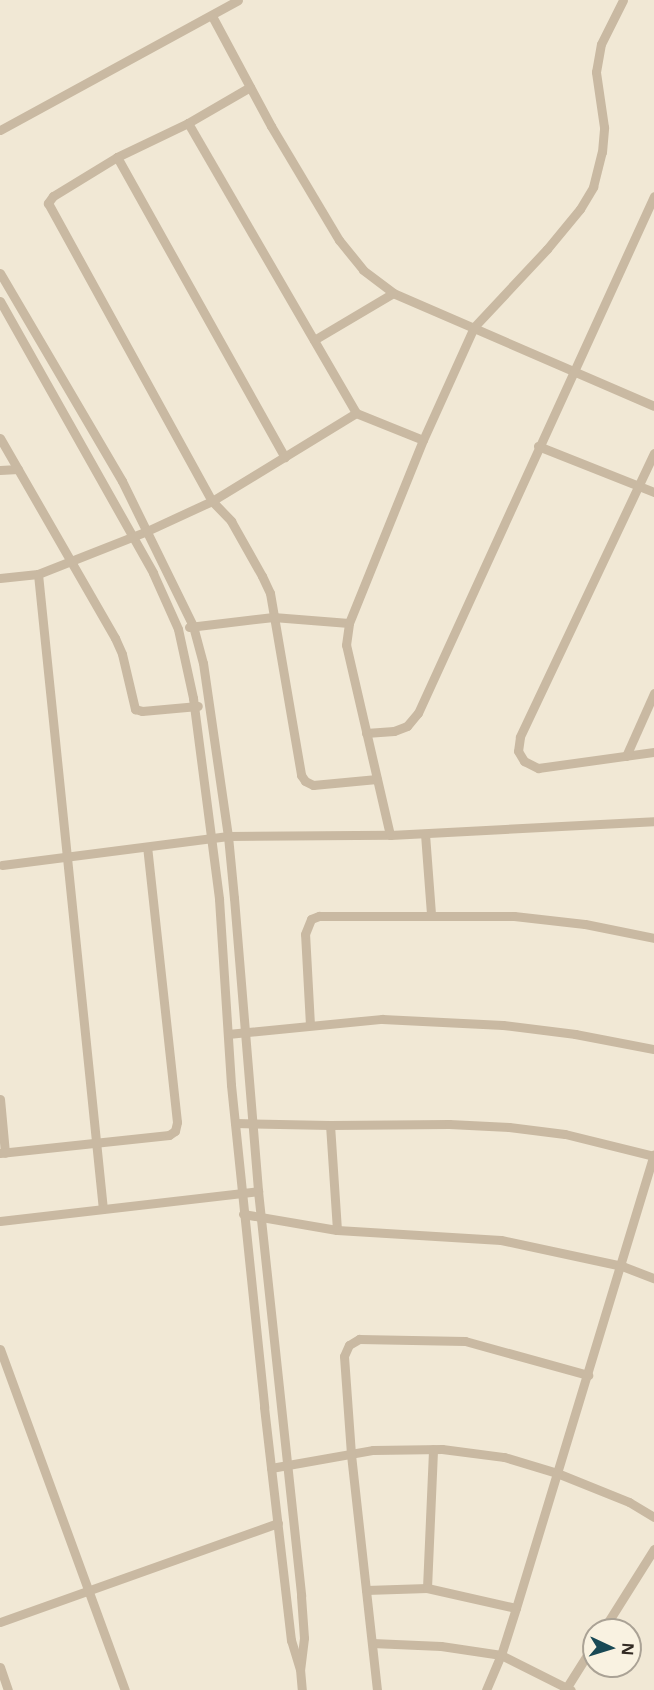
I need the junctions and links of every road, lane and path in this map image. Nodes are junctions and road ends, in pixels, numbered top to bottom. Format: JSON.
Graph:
{"nodes":[{"id":1,"x":238,"y":0,"type":"edge"},
{"id":2,"x":623,"y":0,"type":"edge"},
{"id":3,"x":212,"y":16,"type":"junction"},
{"id":4,"x":250,"y":87,"type":"junction"},
{"id":5,"x":188,"y":123,"type":"junction"},
{"id":6,"x":0,"y":129,"type":"edge"},
{"id":7,"x":117,"y":157,"type":"junction"},
{"id":8,"x":654,"y":196,"type":"edge"},
{"id":9,"x":0,"y":273,"type":"edge"},
{"id":10,"x":393,"y":293,"type":"junction"},
{"id":11,"x":0,"y":301,"type":"edge"},
{"id":12,"x":474,"y":327,"type":"junction"},
{"id":13,"x":33,"y":330,"type":"junction"},
{"id":14,"x":21,"y":337,"type":"junction"},
{"id":15,"x":314,"y":340,"type":"junction"},
{"id":16,"x":572,"y":370,"type":"junction"},
{"id":17,"x":654,"y":406,"type":"edge"},
{"id":18,"x":78,"y":407,"type":"junction"},
{"id":19,"x":356,"y":413,"type":"junction"},
{"id":20,"x":66,"y":416,"type":"junction"},
{"id":21,"x":0,"y":438,"type":"edge"},
{"id":22,"x":423,"y":440,"type":"junction"},
{"id":23,"x":538,"y":446,"type":"junction"},
{"id":24,"x":654,"y":453,"type":"edge"},
{"id":25,"x":285,"y":457,"type":"junction"},
{"id":26,"x":18,"y":469,"type":"junction"},
{"id":27,"x":0,"y":470,"type":"edge"},
{"id":28,"x":639,"y":486,"type":"junction"},
{"id":29,"x":654,"y":492,"type":"edge"},
{"id":30,"x":212,"y":501,"type":"junction"},
{"id":31,"x":147,"y":531,"type":"junction"},
{"id":32,"x":133,"y":537,"type":"junction"},
{"id":33,"x":72,"y":561,"type":"junction"},
{"id":34,"x":38,"y":574,"type":"junction"},
{"id":35,"x":0,"y":578,"type":"edge"},
{"id":36,"x":273,"y":617,"type":"junction"},
{"id":37,"x":349,"y":623,"type":"junction"},
{"id":38,"x":193,"y":626,"type":"junction"},
{"id":39,"x":178,"y":629,"type":"junction"},
{"id":40,"x":654,"y":693,"type":"edge"},
{"id":41,"x":209,"y":704,"type":"junction"},
{"id":42,"x":194,"y":707,"type":"junction"},
{"id":43,"x":366,"y":733,"type":"junction"},
{"id":44,"x":654,"y":752,"type":"edge"},
{"id":45,"x":626,"y":756,"type":"junction"},
{"id":46,"x":377,"y":779,"type":"junction"},
{"id":47,"x":654,"y":821,"type":"edge"},
{"id":48,"x":425,"y":834,"type":"junction"},
{"id":49,"x":228,"y":836,"type":"junction"},
{"id":50,"x":390,"y":836,"type":"junction"},
{"id":51,"x":212,"y":838,"type":"junction"},
{"id":52,"x":147,"y":848,"type":"junction"},
{"id":53,"x":68,"y":857,"type":"junction"},
{"id":54,"x":1,"y":865,"type":"edge"},
{"id":55,"x":432,"y":914,"type":"junction"},
{"id":56,"x":654,"y":938,"type":"edge"},
{"id":57,"x":237,"y":939,"type":"junction"},
{"id":58,"x":220,"y":940,"type":"junction"},
{"id":59,"x":310,"y":1025,"type":"junction"},
{"id":60,"x":245,"y":1032,"type":"junction"},
{"id":61,"x":228,"y":1034,"type":"junction"},
{"id":62,"x":654,"y":1049,"type":"edge"},
{"id":63,"x":0,"y":1100,"type":"edge"},
{"id":64,"x":252,"y":1123,"type":"junction"},
{"id":65,"x":235,"y":1124,"type":"junction"},
{"id":66,"x":330,"y":1125,"type":"junction"},
{"id":67,"x":95,"y":1143,"type":"junction"},
{"id":68,"x":3,"y":1153,"type":"edge"},
{"id":69,"x":654,"y":1156,"type":"edge"},
{"id":70,"x":258,"y":1191,"type":"junction"},
{"id":71,"x":241,"y":1193,"type":"junction"},
{"id":72,"x":103,"y":1209,"type":"junction"},
{"id":73,"x":243,"y":1214,"type":"junction"},
{"id":74,"x":261,"y":1217,"type":"junction"},
{"id":75,"x":0,"y":1221,"type":"edge"},
{"id":76,"x":337,"y":1230,"type":"junction"},
{"id":77,"x":622,"y":1266,"type":"junction"},
{"id":78,"x":654,"y":1278,"type":"edge"},
{"id":79,"x":273,"y":1331,"type":"junction"},
{"id":80,"x":256,"y":1332,"type":"junction"},
{"id":81,"x":0,"y":1349,"type":"edge"},
{"id":82,"x":588,"y":1375,"type":"junction"},
{"id":83,"x":280,"y":1405,"type":"junction"},
{"id":84,"x":264,"y":1407,"type":"junction"},
{"id":85,"x":433,"y":1449,"type":"junction"},
{"id":86,"x":351,"y":1454,"type":"junction"},
{"id":87,"x":287,"y":1465,"type":"junction"},
{"id":88,"x":271,"y":1468,"type":"junction"},
{"id":89,"x":557,"y":1473,"type":"junction"},
{"id":90,"x":654,"y":1517,"type":"edge"},
{"id":91,"x":278,"y":1523,"type":"junction"},
{"id":92,"x":654,"y":1550,"type":"edge"},
{"id":93,"x":296,"y":1560,"type":"junction"},
{"id":94,"x":282,"y":1562,"type":"junction"},
{"id":95,"x":427,"y":1588,"type":"junction"},
{"id":96,"x":87,"y":1589,"type":"junction"},
{"id":97,"x":366,"y":1590,"type":"junction"},
{"id":98,"x":516,"y":1608,"type":"junction"},
{"id":99,"x":611,"y":1618,"type":"edge"},
{"id":100,"x":0,"y":1622,"type":"edge"},
{"id":101,"x":372,"y":1642,"type":"junction"},
{"id":102,"x":501,"y":1655,"type":"junction"},
{"id":103,"x":582,"y":1665,"type":"edge"},
{"id":104,"x":0,"y":1667,"type":"edge"},
{"id":105,"x":300,"y":1669,"type":"junction"},
{"id":106,"x":569,"y":1688,"type":"edge"},
{"id":107,"x":8,"y":1690,"type":"edge"},
{"id":108,"x":125,"y":1690,"type":"edge"},
{"id":109,"x":302,"y":1690,"type":"edge"},
{"id":110,"x":377,"y":1690,"type":"edge"},
{"id":111,"x":486,"y":1690,"type":"edge"}],
"edges":[{"from":1,"to":3,"type":"street"},
{"from":2,"to":12,"type":"street"},
{"from":3,"to":4,"type":"street"},
{"from":3,"to":6,"type":"street"},
{"from":4,"to":5,"type":"street"},
{"from":4,"to":10,"type":"street"},
{"from":5,"to":7,"type":"street"},
{"from":5,"to":15,"type":"street"},
{"from":7,"to":25,"type":"street"},
{"from":7,"to":30,"type":"street"},
{"from":8,"to":16,"type":"street"},
{"from":9,"to":13,"type":"street"},
{"from":10,"to":12,"type":"street"},
{"from":10,"to":15,"type":"street"},
{"from":11,"to":14,"type":"street"},
{"from":12,"to":16,"type":"street"},
{"from":12,"to":22,"type":"street"},
{"from":13,"to":14,"type":"street"},
{"from":13,"to":18,"type":"street"},
{"from":14,"to":20,"type":"street"},
{"from":15,"to":19,"type":"street"},
{"from":16,"to":17,"type":"street"},
{"from":16,"to":23,"type":"street"},
{"from":18,"to":20,"type":"street"},
{"from":18,"to":31,"type":"street"},
{"from":19,"to":22,"type":"street"},
{"from":19,"to":25,"type":"street"},
{"from":20,"to":32,"type":"street"},
{"from":21,"to":26,"type":"street"},
{"from":22,"to":37,"type":"street"},
{"from":23,"to":28,"type":"street"},
{"from":23,"to":43,"type":"street"},
{"from":24,"to":28,"type":"street"},
{"from":25,"to":30,"type":"street"},
{"from":26,"to":27,"type":"street"},
{"from":26,"to":33,"type":"street"},
{"from":28,"to":29,"type":"street"},
{"from":28,"to":45,"type":"street"},
{"from":30,"to":31,"type":"street"},
{"from":30,"to":36,"type":"street"},
{"from":31,"to":32,"type":"street"},
{"from":31,"to":38,"type":"street"},
{"from":32,"to":33,"type":"street"},
{"from":32,"to":39,"type":"street"},
{"from":33,"to":34,"type":"street"},
{"from":33,"to":42,"type":"street"},
{"from":34,"to":35,"type":"street"},
{"from":34,"to":53,"type":"street"},
{"from":36,"to":37,"type":"street"},
{"from":36,"to":38,"type":"street"},
{"from":36,"to":46,"type":"street"},
{"from":37,"to":43,"type":"street"},
{"from":38,"to":39,"type":"street"},
{"from":38,"to":41,"type":"street"},
{"from":39,"to":42,"type":"street"},
{"from":40,"to":45,"type":"street"},
{"from":41,"to":42,"type":"street"},
{"from":41,"to":49,"type":"street"},
{"from":42,"to":51,"type":"street"},
{"from":43,"to":46,"type":"street"},
{"from":44,"to":45,"type":"street"},
{"from":46,"to":50,"type":"street"},
{"from":47,"to":48,"type":"street"},
{"from":48,"to":50,"type":"street"},
{"from":48,"to":55,"type":"street"},
{"from":49,"to":50,"type":"street"},
{"from":49,"to":51,"type":"street"},
{"from":49,"to":57,"type":"street"},
{"from":51,"to":52,"type":"street"},
{"from":51,"to":58,"type":"street"},
{"from":52,"to":53,"type":"street"},
{"from":52,"to":67,"type":"street"},
{"from":53,"to":54,"type":"street"},
{"from":53,"to":67,"type":"street"},
{"from":55,"to":56,"type":"street"},
{"from":55,"to":59,"type":"street"},
{"from":57,"to":58,"type":"street"},
{"from":57,"to":60,"type":"street"},
{"from":58,"to":61,"type":"street"},
{"from":59,"to":60,"type":"street"},
{"from":59,"to":62,"type":"street"},
{"from":60,"to":61,"type":"street"},
{"from":60,"to":64,"type":"street"},
{"from":61,"to":65,"type":"street"},
{"from":63,"to":68,"type":"street"},
{"from":64,"to":65,"type":"street"},
{"from":64,"to":66,"type":"street"},
{"from":64,"to":70,"type":"street"},
{"from":65,"to":71,"type":"street"},
{"from":66,"to":69,"type":"street"},
{"from":66,"to":76,"type":"street"},
{"from":67,"to":68,"type":"street"},
{"from":67,"to":72,"type":"street"},
{"from":69,"to":77,"type":"street"},
{"from":70,"to":71,"type":"street"},
{"from":70,"to":74,"type":"street"},
{"from":71,"to":72,"type":"street"},
{"from":71,"to":73,"type":"street"},
{"from":72,"to":75,"type":"street"},
{"from":73,"to":74,"type":"street"},
{"from":73,"to":80,"type":"street"},
{"from":74,"to":76,"type":"street"},
{"from":74,"to":79,"type":"street"},
{"from":76,"to":77,"type":"street"},
{"from":77,"to":78,"type":"street"},
{"from":77,"to":82,"type":"street"},
{"from":79,"to":80,"type":"street"},
{"from":79,"to":83,"type":"street"},
{"from":80,"to":84,"type":"street"},
{"from":81,"to":96,"type":"street"},
{"from":82,"to":86,"type":"street"},
{"from":82,"to":89,"type":"street"},
{"from":83,"to":84,"type":"street"},
{"from":83,"to":87,"type":"street"},
{"from":84,"to":88,"type":"street"},
{"from":85,"to":86,"type":"street"},
{"from":85,"to":89,"type":"street"},
{"from":85,"to":95,"type":"street"},
{"from":86,"to":87,"type":"street"},
{"from":86,"to":97,"type":"street"},
{"from":87,"to":88,"type":"street"},
{"from":87,"to":93,"type":"street"},
{"from":88,"to":91,"type":"street"},
{"from":89,"to":90,"type":"street"},
{"from":89,"to":98,"type":"street"},
{"from":91,"to":94,"type":"street"},
{"from":91,"to":96,"type":"street"},
{"from":92,"to":99,"type":"street"},
{"from":93,"to":94,"type":"street"},
{"from":93,"to":105,"type":"street"},
{"from":94,"to":105,"type":"street"},
{"from":95,"to":97,"type":"street"},
{"from":95,"to":98,"type":"street"},
{"from":96,"to":100,"type":"street"},
{"from":96,"to":108,"type":"street"},
{"from":97,"to":101,"type":"street"},
{"from":98,"to":102,"type":"street"},
{"from":101,"to":102,"type":"street"},
{"from":101,"to":110,"type":"street"},
{"from":102,"to":106,"type":"street"},
{"from":102,"to":111,"type":"street"},
{"from":103,"to":106,"type":"street"},
{"from":104,"to":107,"type":"street"},
{"from":105,"to":109,"type":"street"}]}
